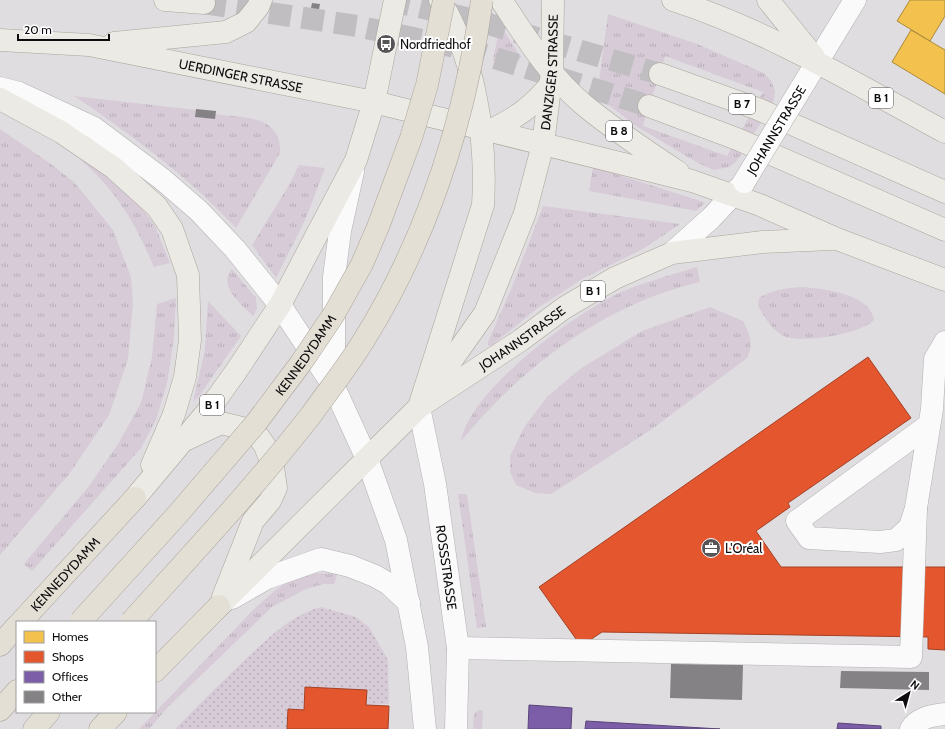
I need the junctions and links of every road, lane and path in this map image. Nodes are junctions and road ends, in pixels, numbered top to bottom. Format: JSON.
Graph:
{"nodes":[{"id":1,"x":165,"y":0,"type":"edge"},
{"id":2,"x":261,"y":0,"type":"edge"},
{"id":3,"x":395,"y":0,"type":"edge"},
{"id":4,"x":440,"y":0,"type":"edge"},
{"id":5,"x":444,"y":0,"type":"edge"},
{"id":6,"x":482,"y":0,"type":"edge"},
{"id":7,"x":501,"y":0,"type":"edge"},
{"id":8,"x":553,"y":0,"type":"edge"},
{"id":9,"x":673,"y":0,"type":"edge"},
{"id":10,"x":768,"y":0,"type":"edge"},
{"id":11,"x":855,"y":0,"type":"edge"},
{"id":12,"x":204,"y":3,"type":"dead end"},
{"id":13,"x":0,"y":40,"type":"edge"},
{"id":14,"x":89,"y":45,"type":"junction"},
{"id":15,"x":817,"y":62,"type":"junction"},
{"id":16,"x":660,"y":74,"type":"tunnel mouth"},
{"id":17,"x":551,"y":78,"type":"junction"},
{"id":18,"x":0,"y":88,"type":"edge"},
{"id":19,"x":0,"y":100,"type":"edge"},
{"id":20,"x":374,"y":102,"type":"junction"},
{"id":21,"x":648,"y":106,"type":"tunnel mouth"},
{"id":22,"x":485,"y":129,"type":"junction"},
{"id":23,"x":945,"y":132,"type":"edge"},
{"id":24,"x":543,"y":144,"type":"junction"},
{"id":25,"x":356,"y":160,"type":"junction"},
{"id":26,"x":692,"y":181,"type":"junction"},
{"id":27,"x":738,"y":189,"type":"junction"},
{"id":28,"x":945,"y":192,"type":"edge"},
{"id":29,"x":945,"y":230,"type":"edge"},
{"id":30,"x":837,"y":239,"type":"junction"},
{"id":31,"x":672,"y":253,"type":"junction"},
{"id":32,"x":945,"y":280,"type":"edge"},
{"id":33,"x":280,"y":305,"type":"junction"},
{"id":34,"x":945,"y":342,"type":"edge"},
{"id":35,"x":334,"y":387,"type":"junction"},
{"id":36,"x":419,"y":407,"type":"junction"},
{"id":37,"x":929,"y":425,"type":"junction"},
{"id":38,"x":180,"y":442,"type":"junction"},
{"id":39,"x":368,"y":459,"type":"junction"},
{"id":40,"x":135,"y":498,"type":"junction"},
{"id":41,"x":916,"y":508,"type":"junction"},
{"id":42,"x":409,"y":603,"type":"junction"},
{"id":43,"x":219,"y":606,"type":"junction"},
{"id":44,"x":22,"y":621,"type":"edge"},
{"id":45,"x":81,"y":621,"type":"edge"},
{"id":46,"x":132,"y":621,"type":"edge"},
{"id":47,"x":16,"y":627,"type":"edge"},
{"id":48,"x":0,"y":645,"type":"edge"},
{"id":49,"x":458,"y":648,"type":"junction"},
{"id":50,"x":156,"y":670,"type":"edge"},
{"id":51,"x":16,"y":692,"type":"edge"},
{"id":52,"x":0,"y":710,"type":"edge"},
{"id":53,"x":48,"y":713,"type":"edge"},
{"id":54,"x":115,"y":713,"type":"edge"},
{"id":55,"x":945,"y":714,"type":"edge"},
{"id":56,"x":34,"y":729,"type":"edge"},
{"id":57,"x":100,"y":729,"type":"edge"},
{"id":58,"x":425,"y":729,"type":"edge"},
{"id":59,"x":456,"y":729,"type":"edge"},
{"id":60,"x":911,"y":729,"type":"edge"}],
"edges":[{"from":1,"to":12,"type":"main road"},
{"from":2,"to":14,"type":"main road"},
{"from":3,"to":20,"type":"main road","number":"B 1"},
{"from":4,"to":22,"type":"main road"},
{"from":5,"to":45,"type":"highway","name":"KENNEDYDAMM","bridge":true},
{"from":6,"to":46,"type":"highway","bridge":true},
{"from":7,"to":17,"type":"main road","number":"B 8"},
{"from":8,"to":17,"type":"main road","name":"DANZIGER STRASSE"},
{"from":9,"to":15,"type":"main road","number":"B 1"},
{"from":10,"to":15,"type":"main road"},
{"from":11,"to":15,"type":"street","name":"JOHANNSTRASSE"},
{"from":13,"to":14,"type":"main road","name":"UERDINGER STRASSE"},
{"from":14,"to":20,"type":"main road","name":"UERDINGER STRASSE"},
{"from":15,"to":23,"type":"main road","number":"B 1"},
{"from":15,"to":27,"type":"street","name":"JOHANNSTRASSE","bridge":true},
{"from":16,"to":28,"type":"main road","number":"B 7"},
{"from":17,"to":22,"type":"main road"},
{"from":17,"to":24,"type":"main road","name":"DANZIGER STRASSE"},
{"from":17,"to":26,"type":"main road","name":"JOHANNSTRASSE","number":"B 8"},
{"from":18,"to":33,"type":"street"},
{"from":19,"to":40,"type":"main road"},
{"from":20,"to":22,"type":"main road","name":"UERDINGER STRASSE"},
{"from":20,"to":25,"type":"main road","name":"KENNEDYDAMM","number":"B 1"},
{"from":21,"to":29,"type":"main road"},
{"from":22,"to":24,"type":"main road","name":"JOHANNSTRASSE"},
{"from":22,"to":36,"type":"main road"},
{"from":24,"to":26,"type":"main road","name":"JOHANNSTRASSE"},
{"from":24,"to":36,"type":"main road"},
{"from":25,"to":33,"type":"main road","name":"KENNEDYDAMM","number":"B 1"},
{"from":25,"to":35,"type":"street"},
{"from":26,"to":27,"type":"main road","name":"JOHANNSTRASSE"},
{"from":27,"to":30,"type":"main road","name":"JOHANNSTRASSE"},
{"from":27,"to":31,"type":"street","name":"JOHANNSTRASSE"},
{"from":30,"to":31,"type":"main road","name":"JOHANNSTRASSE","number":"B 1"},
{"from":30,"to":32,"type":"main road","name":"JOHANNSTRASSE","number":"B 1"},
{"from":31,"to":36,"type":"main road","name":"JOHANNSTRASSE","number":"B 1"},
{"from":33,"to":35,"type":"street"},
{"from":33,"to":38,"type":"main road","name":"KENNEDYDAMM","number":"B 1"},
{"from":34,"to":37,"type":"street"},
{"from":35,"to":39,"type":"street"},
{"from":36,"to":39,"type":"main road","number":"B 1"},
{"from":36,"to":49,"type":"street","name":"ROSSSTRASSE"},
{"from":37,"to":41,"type":"street"},
{"from":37,"to":41,"type":"street"},
{"from":38,"to":40,"type":"main road","name":"KENNEDYDAMM","number":"B 1"},
{"from":38,"to":43,"type":"main road"},
{"from":39,"to":42,"type":"street"},
{"from":39,"to":43,"type":"main road","number":"B 1"},
{"from":40,"to":44,"type":"highway","name":"KENNEDYDAMM","number":"B 1"},
{"from":41,"to":49,"type":"street"},
{"from":42,"to":43,"type":"street"},
{"from":42,"to":58,"type":"street"},
{"from":43,"to":50,"type":"highway","number":"B 1"},
{"from":47,"to":48,"type":"highway"},
{"from":49,"to":59,"type":"street","name":"ROSSSTRASSE"},
{"from":51,"to":52,"type":"highway"},
{"from":53,"to":56,"type":"highway"},
{"from":54,"to":57,"type":"highway"},
{"from":55,"to":60,"type":"street"}]}
